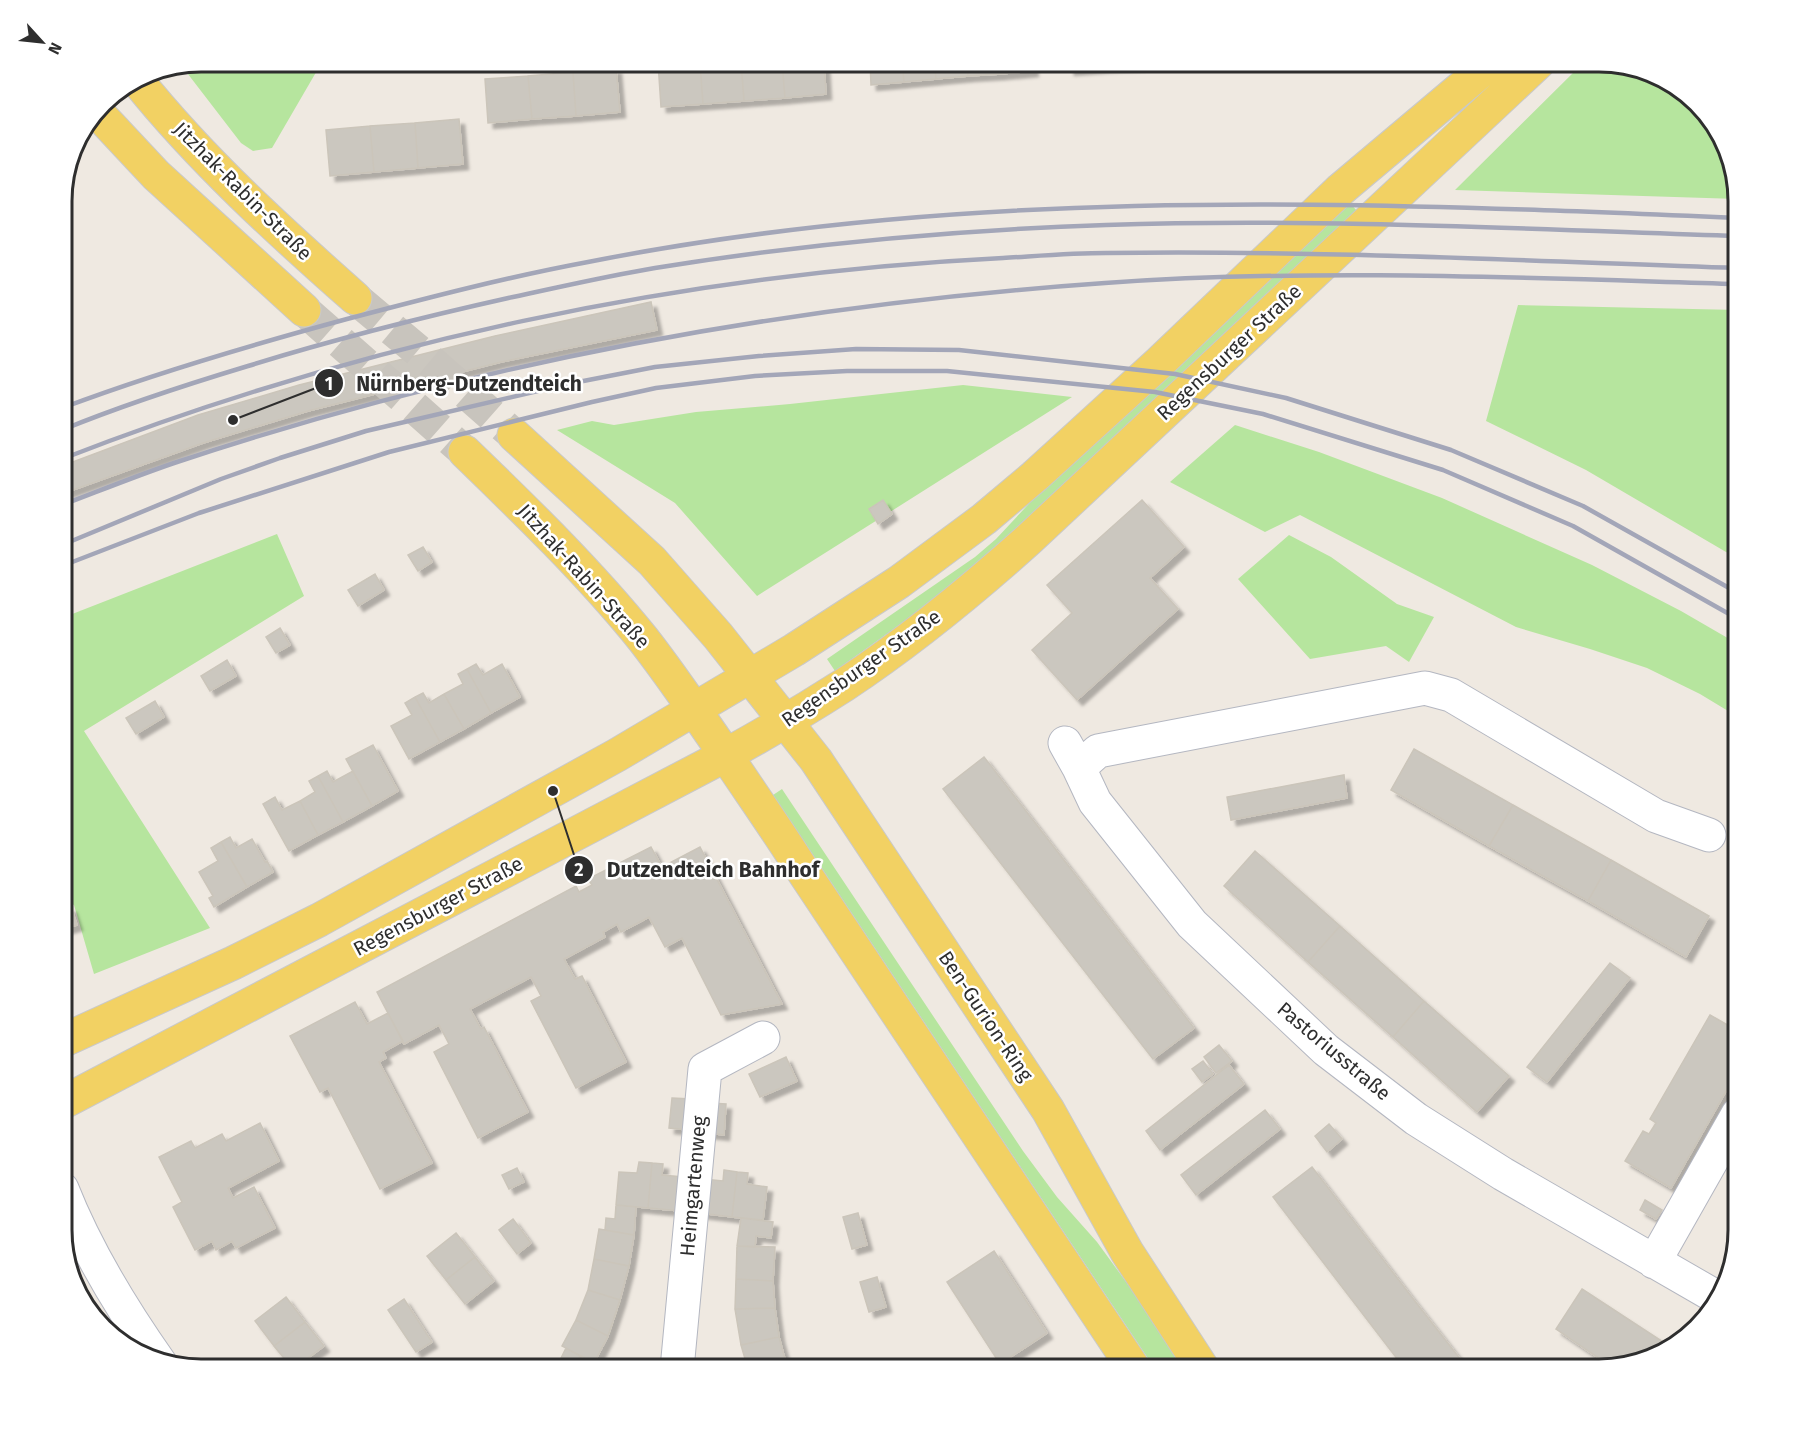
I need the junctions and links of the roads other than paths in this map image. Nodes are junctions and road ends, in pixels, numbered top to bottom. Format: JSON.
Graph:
{"nodes":[{"id":1,"x":1480,"y":72,"type":"edge"},
{"id":2,"x":1528,"y":72,"type":"edge"},
{"id":3,"x":142,"y":86,"type":"edge"},
{"id":4,"x":103,"y":118,"type":"edge"},
{"id":5,"x":355,"y":298,"type":"tunnel mouth"},
{"id":6,"x":304,"y":310,"type":"tunnel mouth"},
{"id":7,"x":514,"y":435,"type":"tunnel mouth"},
{"id":8,"x":465,"y":452,"type":"tunnel mouth"},
{"id":9,"x":750,"y":675,"type":"junction"},
{"id":10,"x":694,"y":708,"type":"junction"},
{"id":11,"x":786,"y":722,"type":"junction"},
{"id":12,"x":726,"y":756,"type":"junction"},
{"id":13,"x":1708,"y":835,"type":"dead end"},
{"id":14,"x":72,"y":1036,"type":"edge"},
{"id":15,"x":763,"y":1038,"type":"dead end"},
{"id":16,"x":72,"y":1098,"type":"edge"},
{"id":17,"x":1728,"y":1132,"type":"edge"},
{"id":18,"x":72,"y":1211,"type":"edge"},
{"id":19,"x":1654,"y":1262,"type":"junction"},
{"id":20,"x":1711,"y":1294,"type":"edge"},
{"id":21,"x":151,"y":1349,"type":"edge"},
{"id":22,"x":678,"y":1359,"type":"edge"},
{"id":23,"x":1127,"y":1359,"type":"edge"},
{"id":24,"x":1196,"y":1359,"type":"edge"}],
"edges":[{"from":1,"to":9,"type":"main road","name":"Regensburger Straße"},
{"from":2,"to":11,"type":"main road","name":"Regensburger Straße"},
{"from":3,"to":5,"type":"main road","name":"Jitzhak-Rabin-Straße"},
{"from":4,"to":6,"type":"main road"},
{"from":7,"to":9,"type":"main road"},
{"from":8,"to":10,"type":"main road","name":"Jitzhak-Rabin-Straße"},
{"from":9,"to":10,"type":"main road","name":"Regensburger Straße"},
{"from":9,"to":11,"type":"main road","name":"Ben-Gurion-Ring"},
{"from":10,"to":12,"type":"main road"},
{"from":10,"to":14,"type":"main road","name":"Regensburger Straße"},
{"from":11,"to":12,"type":"main road","name":"Regensburger Straße"},
{"from":11,"to":24,"type":"main road","name":"Ben-Gurion-Ring"},
{"from":12,"to":16,"type":"main road","name":"Regensburger Straße"},
{"from":12,"to":23,"type":"main road"},
{"from":13,"to":19,"type":"street","name":"Pastoriusstraße"},
{"from":15,"to":22,"type":"street","name":"Heimgartenweg"},
{"from":17,"to":19,"type":"street"},
{"from":18,"to":21,"type":"street"},
{"from":19,"to":20,"type":"street","name":"Pastoriusstraße"}]}
